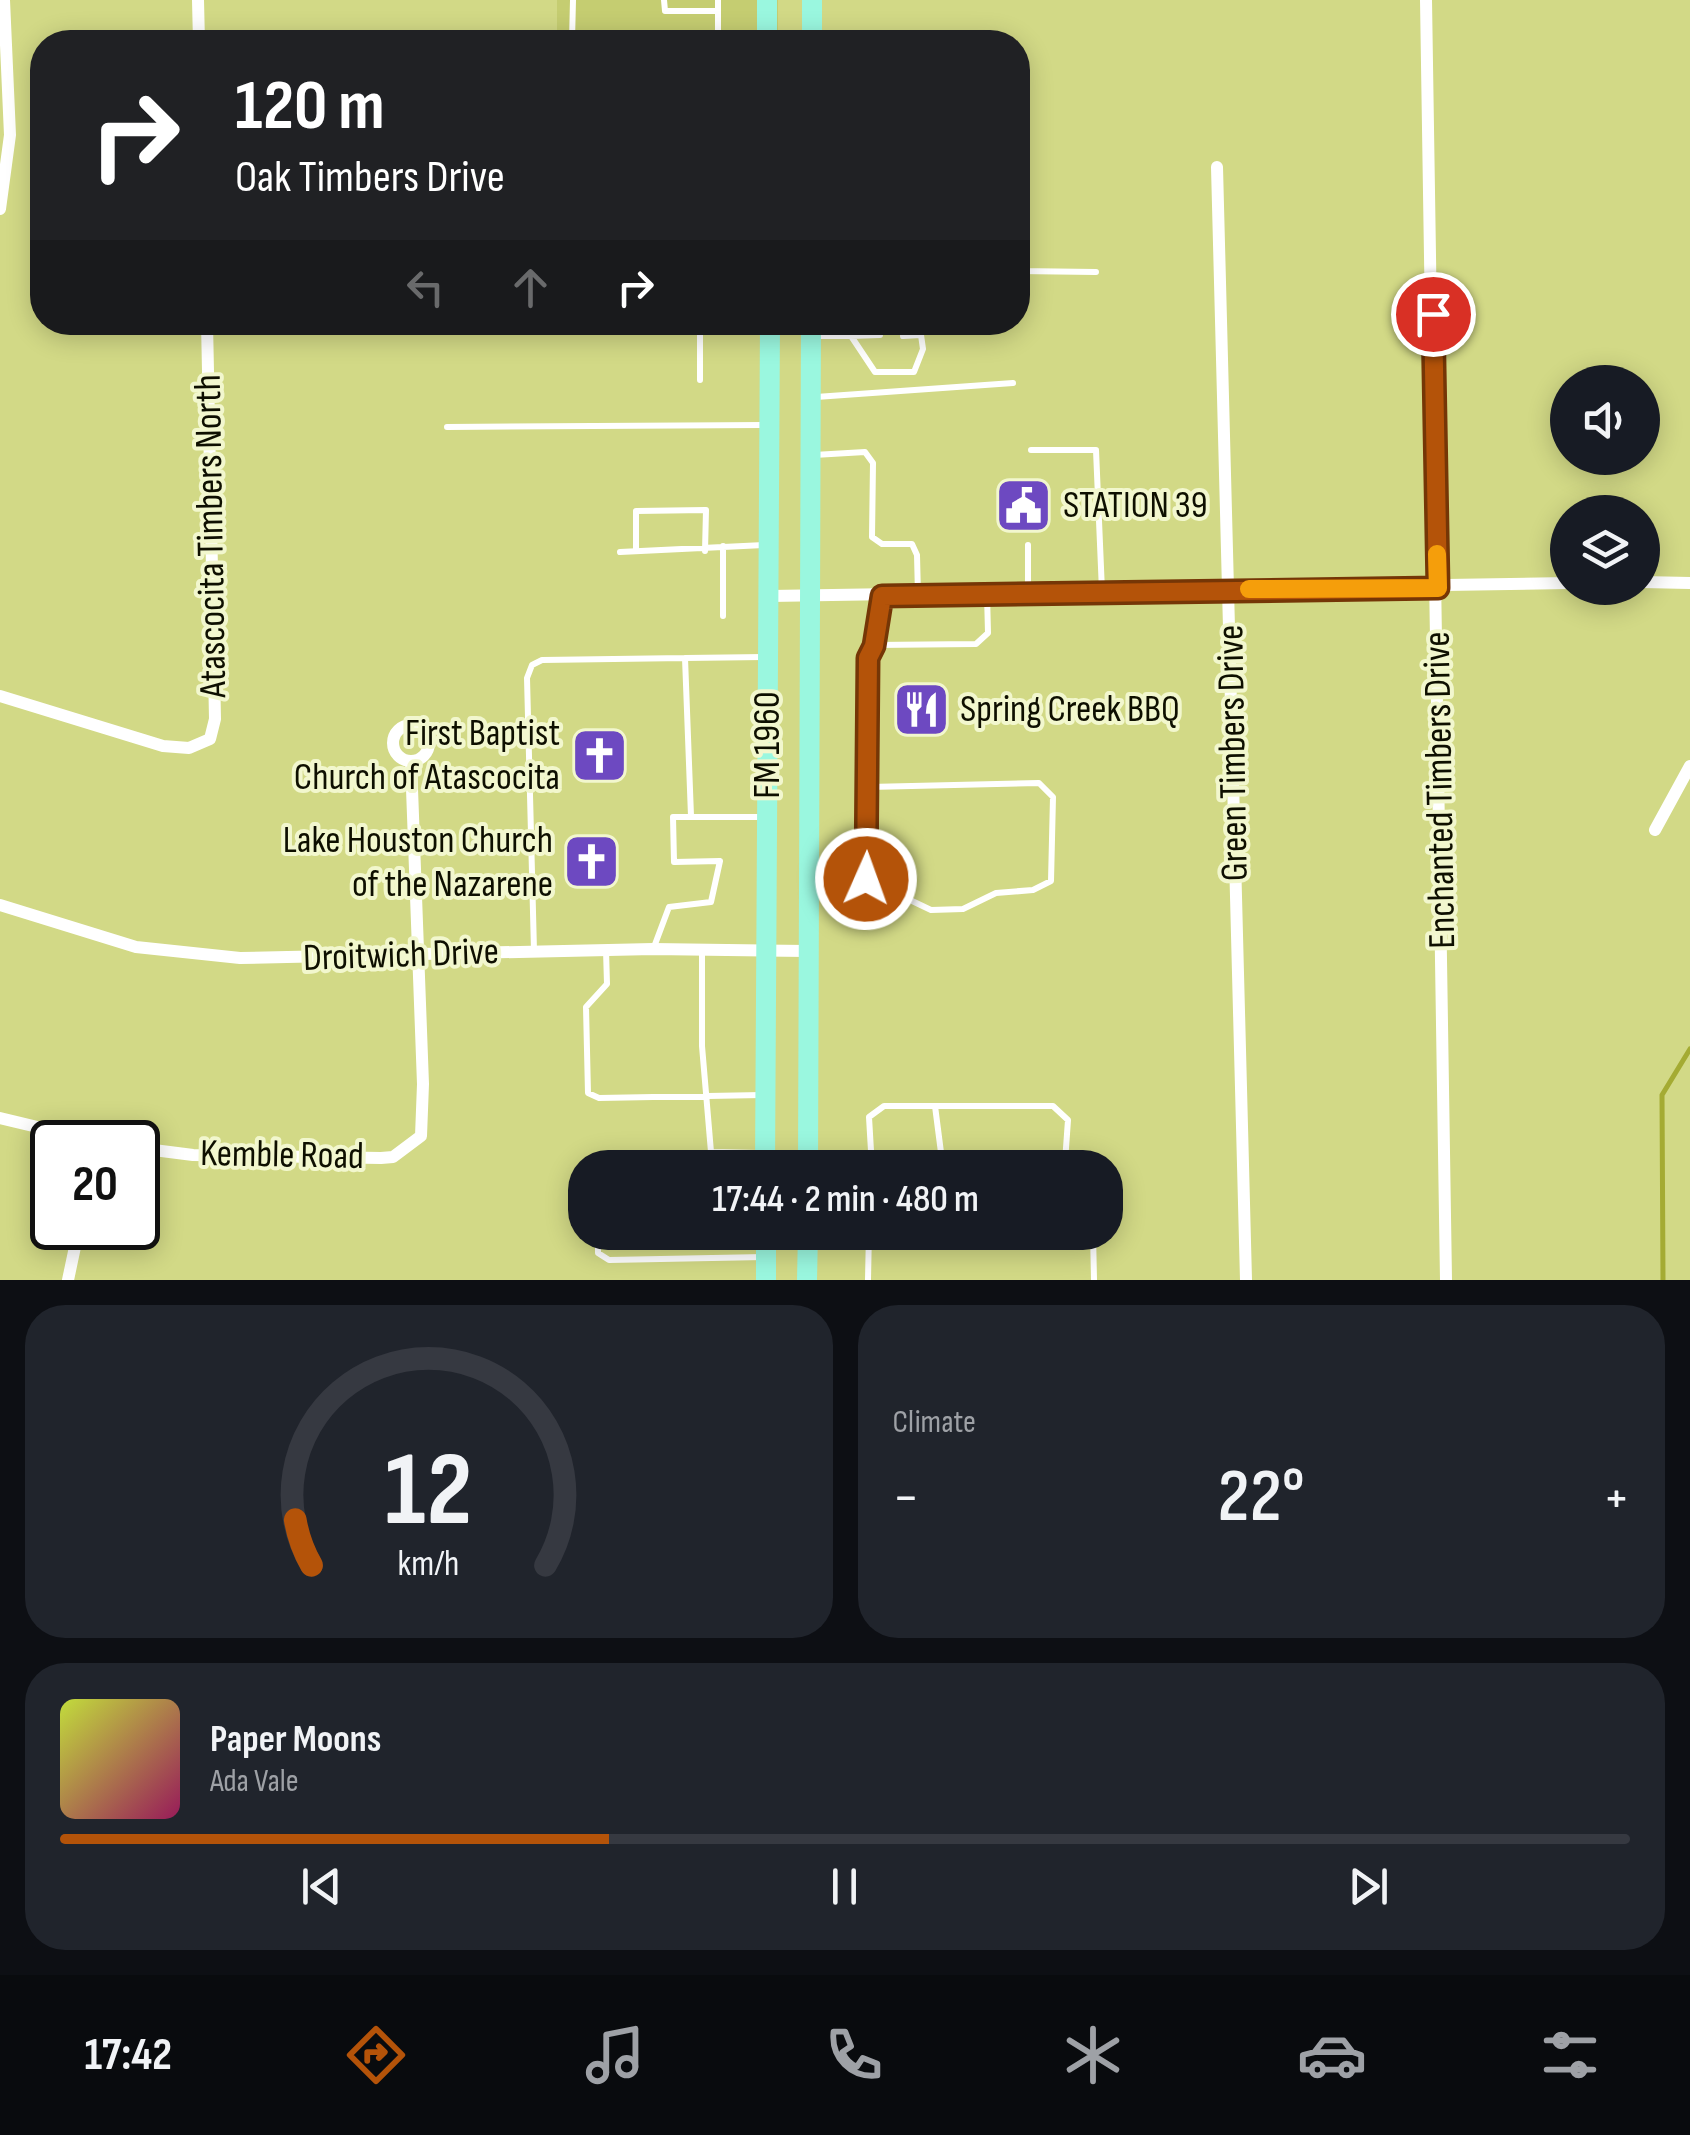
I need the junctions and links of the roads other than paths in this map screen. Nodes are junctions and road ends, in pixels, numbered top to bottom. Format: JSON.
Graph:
{"nodes":[{"id":1,"x":4,"y":0,"type":"edge"},
{"id":2,"x":198,"y":0,"type":"edge"},
{"id":3,"x":572,"y":0,"type":"edge"},
{"id":4,"x":664,"y":0,"type":"edge"},
{"id":5,"x":718,"y":0,"type":"edge"},
{"id":6,"x":766,"y":0,"type":"edge"},
{"id":7,"x":812,"y":0,"type":"edge"},
{"id":8,"x":1426,"y":0,"type":"edge"},
{"id":9,"x":718,"y":11,"type":"junction"},
{"id":10,"x":199,"y":30,"type":"edge"},
{"id":11,"x":572,"y":30,"type":"edge"},
{"id":12,"x":718,"y":30,"type":"edge"},
{"id":13,"x":767,"y":30,"type":"edge"},
{"id":14,"x":812,"y":30,"type":"edge"},
{"id":15,"x":1217,"y":167,"type":"dead end"},
{"id":16,"x":0,"y":209,"type":"edge"},
{"id":17,"x":1030,"y":269,"type":"edge"},
{"id":18,"x":1096,"y":272,"type":"dead end"},
{"id":19,"x":207,"y":335,"type":"edge"},
{"id":20,"x":700,"y":335,"type":"edge"},
{"id":21,"x":770,"y":335,"type":"edge"},
{"id":22,"x":810,"y":335,"type":"edge"},
{"id":23,"x":844,"y":335,"type":"edge"},
{"id":24,"x":880,"y":335,"type":"dead end"},
{"id":25,"x":850,"y":336,"type":"junction"},
{"id":26,"x":904,"y":336,"type":"dead end"},
{"id":27,"x":700,"y":380,"type":"dead end"},
{"id":28,"x":1013,"y":384,"type":"dead end"},
{"id":29,"x":810,"y":397,"type":"junction"},
{"id":30,"x":771,"y":425,"type":"junction"},
{"id":31,"x":446,"y":428,"type":"dead end"},
{"id":32,"x":1031,"y":450,"type":"dead end"},
{"id":33,"x":810,"y":455,"type":"junction"},
{"id":34,"x":1028,"y":545,"type":"dead end"},
{"id":35,"x":722,"y":546,"type":"junction"},
{"id":36,"x":772,"y":546,"type":"junction"},
{"id":37,"x":706,"y":551,"type":"junction"},
{"id":38,"x":620,"y":552,"type":"dead end"},
{"id":39,"x":636,"y":552,"type":"junction"},
{"id":40,"x":1660,"y":582,"type":"edge"},
{"id":41,"x":1690,"y":583,"type":"edge"},
{"id":42,"x":1550,"y":584,"type":"edge"},
{"id":43,"x":1438,"y":588,"type":"junction"},
{"id":44,"x":1229,"y":589,"type":"junction"},
{"id":45,"x":1102,"y":591,"type":"junction"},
{"id":46,"x":1028,"y":593,"type":"junction"},
{"id":47,"x":988,"y":594,"type":"junction"},
{"id":48,"x":770,"y":596,"type":"junction"},
{"id":49,"x":809,"y":596,"type":"junction"},
{"id":50,"x":882,"y":596,"type":"junction"},
{"id":51,"x":918,"y":596,"type":"junction"},
{"id":52,"x":723,"y":616,"type":"dead end"},
{"id":53,"x":874,"y":646,"type":"junction"},
{"id":54,"x":767,"y":657,"type":"junction"},
{"id":55,"x":685,"y":658,"type":"junction"},
{"id":56,"x":0,"y":696,"type":"edge"},
{"id":57,"x":411,"y":762,"type":"dead end"},
{"id":58,"x":1690,"y":766,"type":"edge"},
{"id":59,"x":869,"y":788,"type":"junction"},
{"id":60,"x":691,"y":816,"type":"junction"},
{"id":61,"x":767,"y":816,"type":"junction"},
{"id":62,"x":1655,"y":830,"type":"dead end"},
{"id":63,"x":866,"y":879,"type":"junction"},
{"id":64,"x":808,"y":880,"type":"junction"},
{"id":65,"x":0,"y":905,"type":"edge"},
{"id":66,"x":653,"y":948,"type":"junction"},
{"id":67,"x":702,"y":948,"type":"junction"},
{"id":68,"x":606,"y":950,"type":"junction"},
{"id":69,"x":764,"y":950,"type":"junction"},
{"id":70,"x":808,"y":951,"type":"junction"},
{"id":71,"x":534,"y":952,"type":"junction"},
{"id":72,"x":419,"y":954,"type":"junction"},
{"id":73,"x":763,"y":1095,"type":"junction"},
{"id":74,"x":706,"y":1096,"type":"junction"},
{"id":75,"x":935,"y":1106,"type":"junction"},
{"id":76,"x":0,"y":1118,"type":"edge"},
{"id":77,"x":30,"y":1125,"type":"edge"},
{"id":78,"x":160,"y":1150,"type":"edge"},
{"id":79,"x":712,"y":1150,"type":"edge"},
{"id":80,"x":766,"y":1150,"type":"edge"},
{"id":81,"x":808,"y":1150,"type":"edge"},
{"id":82,"x":871,"y":1150,"type":"edge"},
{"id":83,"x":941,"y":1150,"type":"edge"},
{"id":84,"x":1068,"y":1150,"type":"edge"},
{"id":85,"x":74,"y":1250,"type":"edge"},
{"id":86,"x":598,"y":1250,"type":"edge"},
{"id":87,"x":766,"y":1250,"type":"edge"},
{"id":88,"x":808,"y":1250,"type":"edge"},
{"id":89,"x":868,"y":1250,"type":"edge"},
{"id":90,"x":1093,"y":1250,"type":"edge"},
{"id":91,"x":766,"y":1257,"type":"junction"},
{"id":92,"x":68,"y":1280,"type":"edge"},
{"id":93,"x":766,"y":1280,"type":"edge"},
{"id":94,"x":808,"y":1280,"type":"edge"},
{"id":95,"x":868,"y":1280,"type":"edge"},
{"id":96,"x":1094,"y":1280,"type":"edge"},
{"id":97,"x":1246,"y":1280,"type":"edge"},
{"id":98,"x":1446,"y":1280,"type":"edge"}],
"edges":[{"from":1,"to":16,"type":"street"},
{"from":2,"to":10,"type":"street"},
{"from":3,"to":11,"type":"lane"},
{"from":4,"to":9,"type":"lane"},
{"from":5,"to":9,"type":"lane"},
{"from":6,"to":13,"type":"main road"},
{"from":7,"to":14,"type":"main road"},
{"from":8,"to":43,"type":"street","name":"Enchanted Timbers Drive"},
{"from":9,"to":12,"type":"lane"},
{"from":15,"to":44,"type":"street","name":"Green Timbers Drive"},
{"from":17,"to":18,"type":"lane"},
{"from":19,"to":56,"type":"street","name":"Atascocita Timbers North"},
{"from":20,"to":27,"type":"lane"},
{"from":21,"to":30,"type":"main road","name":"FM 1960","number":"FM 1960"},
{"from":22,"to":29,"type":"main road","name":"FM 1960","number":"FM 1960"},
{"from":23,"to":25,"type":"lane"},
{"from":24,"to":25,"type":"lane"},
{"from":25,"to":26,"type":"lane"},
{"from":28,"to":29,"type":"lane"},
{"from":29,"to":33,"type":"main road","name":"FM 1960","number":"FM 1960"},
{"from":30,"to":31,"type":"lane"},
{"from":30,"to":36,"type":"main road","name":"FM 1960","number":"FM 1960"},
{"from":32,"to":45,"type":"lane"},
{"from":33,"to":49,"type":"main road","name":"FM 1960","number":"FM 1960"},
{"from":33,"to":51,"type":"lane"},
{"from":34,"to":46,"type":"lane"},
{"from":35,"to":36,"type":"lane"},
{"from":35,"to":37,"type":"lane"},
{"from":35,"to":52,"type":"lane"},
{"from":36,"to":48,"type":"main road","name":"FM 1960","number":"FM 1960"},
{"from":37,"to":39,"type":"lane"},
{"from":37,"to":39,"type":"lane"},
{"from":38,"to":39,"type":"lane"},
{"from":40,"to":41,"type":"street"},
{"from":42,"to":43,"type":"street"},
{"from":43,"to":44,"type":"street"},
{"from":43,"to":98,"type":"street","name":"Enchanted Timbers Drive"},
{"from":44,"to":45,"type":"street"},
{"from":44,"to":97,"type":"street","name":"Green Timbers Drive"},
{"from":45,"to":46,"type":"street"},
{"from":46,"to":47,"type":"street"},
{"from":47,"to":51,"type":"street"},
{"from":47,"to":53,"type":"lane"},
{"from":48,"to":49,"type":"street"},
{"from":48,"to":54,"type":"main road","name":"FM 1960","number":"FM 1960"},
{"from":49,"to":50,"type":"street"},
{"from":49,"to":64,"type":"main road","name":"FM 1960","number":"FM 1960"},
{"from":50,"to":51,"type":"street"},
{"from":50,"to":53,"type":"lane"},
{"from":53,"to":59,"type":"lane"},
{"from":54,"to":55,"type":"lane"},
{"from":54,"to":61,"type":"main road","name":"FM 1960","number":"FM 1960"},
{"from":55,"to":60,"type":"lane"},
{"from":55,"to":71,"type":"lane"},
{"from":57,"to":72,"type":"street"},
{"from":58,"to":62,"type":"street"},
{"from":59,"to":63,"type":"lane"},
{"from":59,"to":63,"type":"lane"},
{"from":60,"to":61,"type":"lane"},
{"from":60,"to":66,"type":"lane"},
{"from":61,"to":69,"type":"main road","name":"FM 1960","number":"FM 1960"},
{"from":63,"to":64,"type":"lane"},
{"from":64,"to":70,"type":"main road","name":"FM 1960","number":"FM 1960"},
{"from":65,"to":72,"type":"street","name":"Droitwich Drive"},
{"from":66,"to":67,"type":"street","name":"Droitwich Drive"},
{"from":66,"to":68,"type":"street","name":"Droitwich Drive"},
{"from":67,"to":69,"type":"street","name":"Droitwich Drive"},
{"from":67,"to":74,"type":"lane"},
{"from":68,"to":71,"type":"street","name":"Droitwich Drive"},
{"from":68,"to":74,"type":"lane"},
{"from":69,"to":70,"type":"street","name":"Droitwich Drive"},
{"from":69,"to":73,"type":"main road","name":"FM 1960","number":"FM 1960"},
{"from":70,"to":81,"type":"main road","name":"FM 1960","number":"FM 1960"},
{"from":71,"to":72,"type":"street","name":"Droitwich Drive"},
{"from":72,"to":78,"type":"street","name":"Kemble Road"},
{"from":73,"to":74,"type":"lane"},
{"from":73,"to":80,"type":"main road","name":"FM 1960","number":"FM 1960"},
{"from":74,"to":79,"type":"lane"},
{"from":75,"to":82,"type":"lane"},
{"from":75,"to":83,"type":"lane"},
{"from":75,"to":84,"type":"lane"},
{"from":76,"to":77,"type":"street"},
{"from":85,"to":92,"type":"street"},
{"from":86,"to":91,"type":"lane"},
{"from":87,"to":91,"type":"main road"},
{"from":88,"to":94,"type":"main road"},
{"from":89,"to":95,"type":"lane"},
{"from":90,"to":96,"type":"lane"},
{"from":91,"to":93,"type":"main road"}]}
